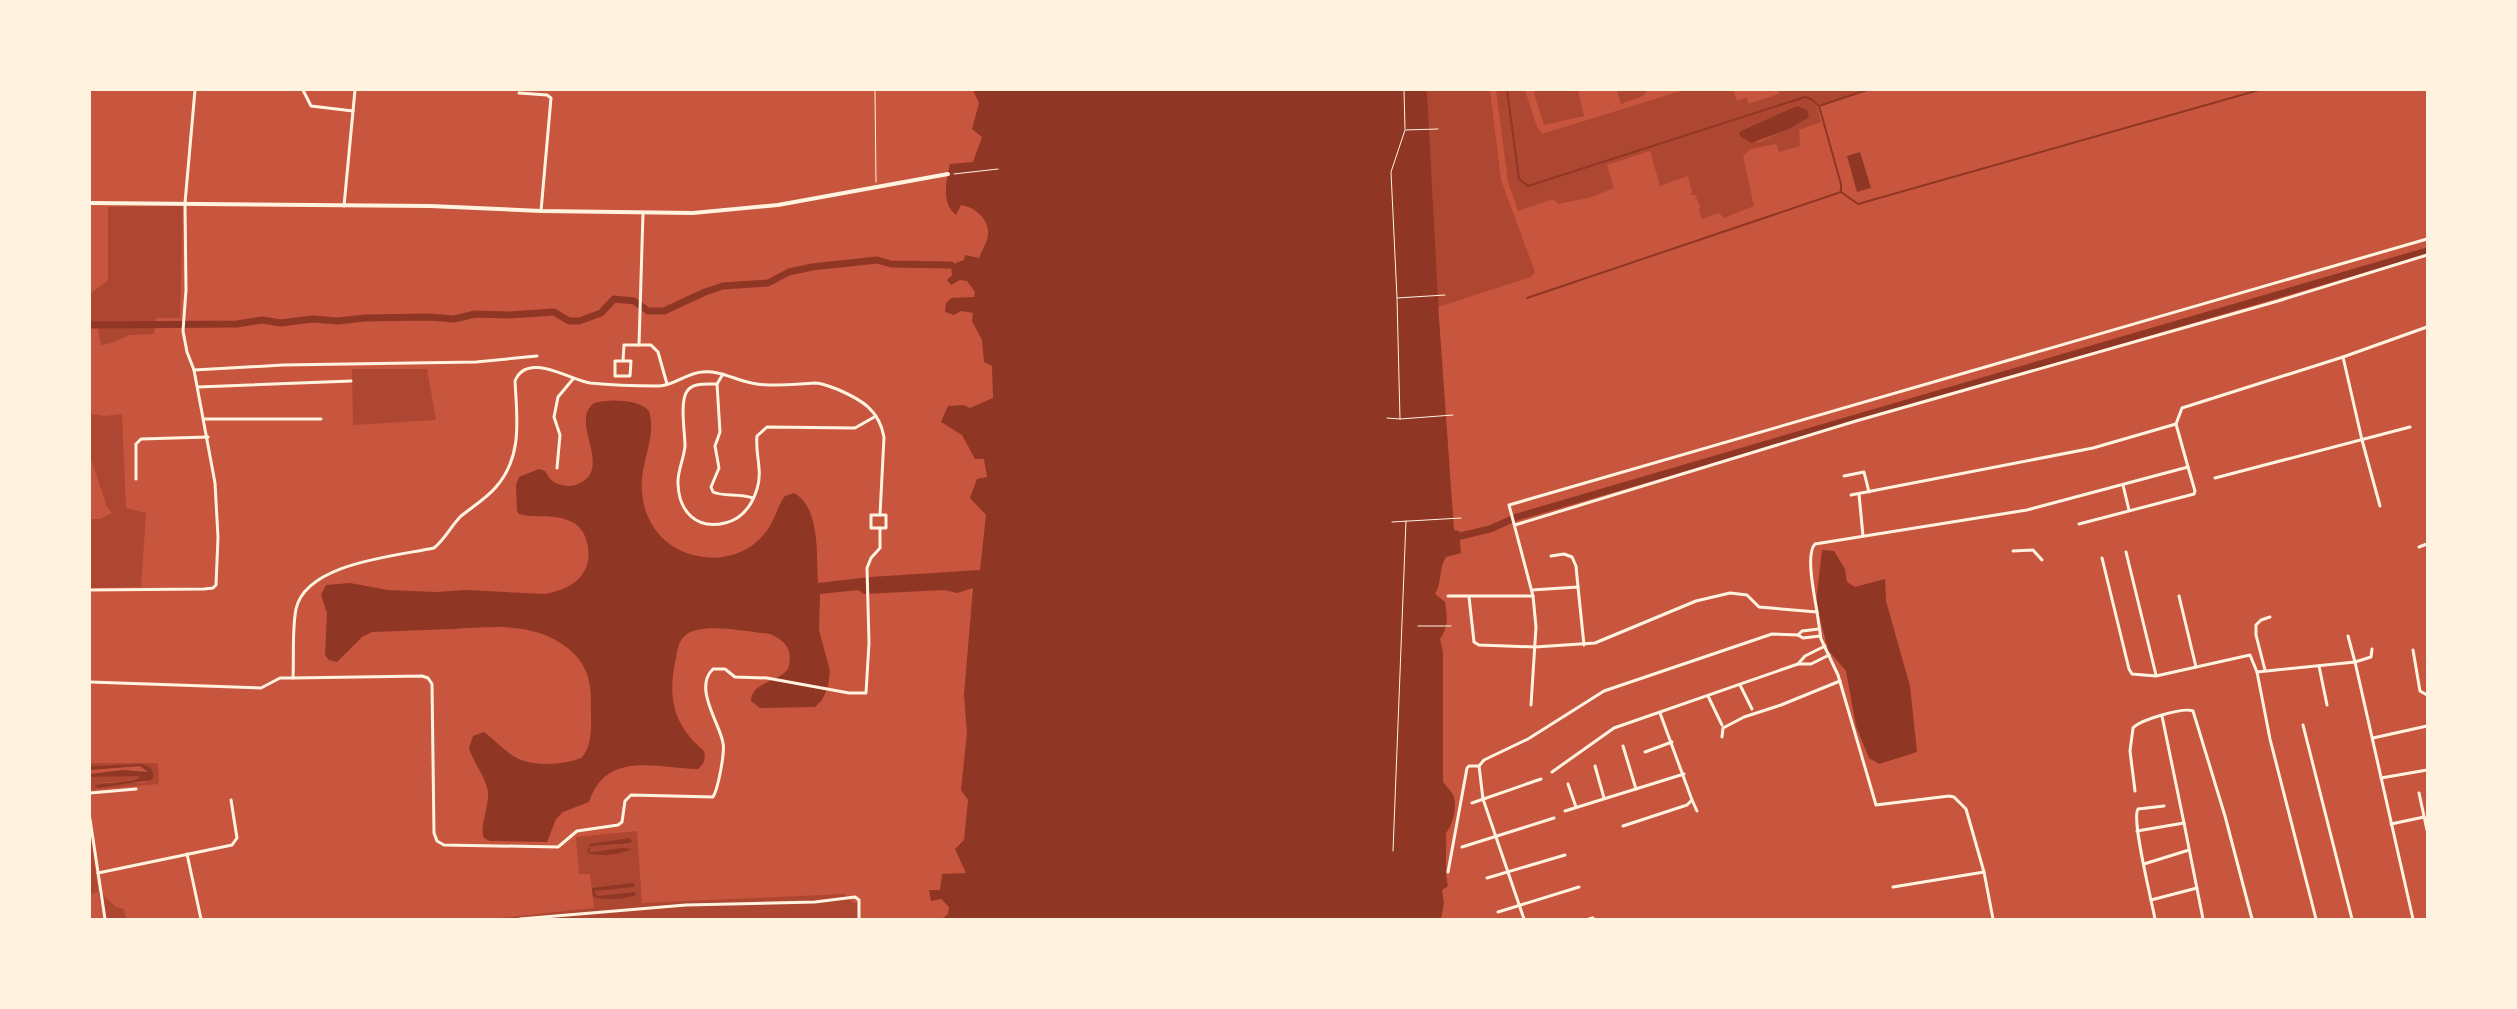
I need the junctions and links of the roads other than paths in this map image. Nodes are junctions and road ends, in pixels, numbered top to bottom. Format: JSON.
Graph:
{"nodes":[{"id":1,"x":195,"y":90,"type":"edge"},
{"id":2,"x":303,"y":90,"type":"edge"},
{"id":3,"x":355,"y":90,"type":"edge"},
{"id":4,"x":519,"y":93,"type":"dead end"},
{"id":5,"x":353,"y":111,"type":"junction"},
{"id":6,"x":948,"y":174,"type":"road end"},
{"id":7,"x":90,"y":203,"type":"edge"},
{"id":8,"x":186,"y":203,"type":"junction"},
{"id":9,"x":344,"y":206,"type":"junction"},
{"id":10,"x":542,"y":211,"type":"junction"},
{"id":11,"x":643,"y":213,"type":"junction"},
{"id":12,"x":2427,"y":239,"type":"edge"},
{"id":13,"x":2427,"y":255,"type":"edge"},
{"id":14,"x":2427,"y":327,"type":"edge"},
{"id":15,"x":639,"y":345,"type":"junction"},
{"id":16,"x":536,"y":356,"type":"dead end"},
{"id":17,"x":2343,"y":357,"type":"junction"},
{"id":18,"x":623,"y":361,"type":"junction"},
{"id":19,"x":194,"y":370,"type":"junction"},
{"id":20,"x":723,"y":374,"type":"junction"},
{"id":21,"x":574,"y":379,"type":"junction"},
{"id":22,"x":351,"y":382,"type":"dead end"},
{"id":23,"x":666,"y":384,"type":"junction"},
{"id":24,"x":717,"y":384,"type":"junction"},
{"id":25,"x":198,"y":387,"type":"junction"},
{"id":26,"x":876,"y":416,"type":"junction"},
{"id":27,"x":204,"y":419,"type":"junction"},
{"id":28,"x":321,"y":419,"type":"dead end"},
{"id":29,"x":2176,"y":424,"type":"junction"},
{"id":30,"x":2410,"y":427,"type":"dead end"},
{"id":31,"x":208,"y":437,"type":"junction"},
{"id":32,"x":2362,"y":440,"type":"junction"},
{"id":33,"x":2188,"y":466,"type":"junction"},
{"id":34,"x":557,"y":468,"type":"dead end"},
{"id":35,"x":1844,"y":476,"type":"dead end"},
{"id":36,"x":2216,"y":478,"type":"dead end"},
{"id":37,"x":136,"y":479,"type":"dead end"},
{"id":38,"x":2123,"y":485,"type":"junction"},
{"id":39,"x":1869,"y":492,"type":"junction"},
{"id":40,"x":1859,"y":494,"type":"junction"},
{"id":41,"x":1851,"y":495,"type":"dead end"},
{"id":42,"x":753,"y":498,"type":"junction"},
{"id":43,"x":2380,"y":506,"type":"dead end"},
{"id":44,"x":2129,"y":510,"type":"junction"},
{"id":45,"x":880,"y":515,"type":"junction"},
{"id":46,"x":2080,"y":524,"type":"dead end"},
{"id":47,"x":1515,"y":525,"type":"junction"},
{"id":48,"x":880,"y":528,"type":"junction"},
{"id":49,"x":1863,"y":536,"type":"junction"},
{"id":50,"x":2427,"y":544,"type":"edge"},
{"id":51,"x":2418,"y":546,"type":"dead end"},
{"id":52,"x":2013,"y":551,"type":"dead end"},
{"id":53,"x":2126,"y":552,"type":"dead end"},
{"id":54,"x":1551,"y":556,"type":"dead end"},
{"id":55,"x":2102,"y":558,"type":"dead end"},
{"id":56,"x":2042,"y":560,"type":"dead end"},
{"id":57,"x":1578,"y":587,"type":"junction"},
{"id":58,"x":90,"y":590,"type":"edge"},
{"id":59,"x":1532,"y":590,"type":"junction"},
{"id":60,"x":1448,"y":596,"type":"dead end"},
{"id":61,"x":1533,"y":596,"type":"junction"},
{"id":62,"x":2179,"y":596,"type":"dead end"},
{"id":63,"x":1469,"y":597,"type":"junction"},
{"id":64,"x":1817,"y":612,"type":"junction"},
{"id":65,"x":2270,"y":617,"type":"dead end"},
{"id":66,"x":1819,"y":629,"type":"junction"},
{"id":67,"x":1798,"y":635,"type":"junction"},
{"id":68,"x":1820,"y":636,"type":"junction"},
{"id":69,"x":2348,"y":636,"type":"dead end"},
{"id":70,"x":1584,"y":645,"type":"junction"},
{"id":71,"x":1825,"y":646,"type":"junction"},
{"id":72,"x":1536,"y":647,"type":"junction"},
{"id":73,"x":2372,"y":649,"type":"dead end"},
{"id":74,"x":2413,"y":650,"type":"dead end"},
{"id":75,"x":1829,"y":655,"type":"junction"},
{"id":76,"x":2355,"y":662,"type":"junction"},
{"id":77,"x":1798,"y":664,"type":"junction"},
{"id":78,"x":2319,"y":666,"type":"junction"},
{"id":79,"x":2196,"y":667,"type":"junction"},
{"id":80,"x":2265,"y":670,"type":"junction"},
{"id":81,"x":2257,"y":672,"type":"junction"},
{"id":82,"x":2156,"y":676,"type":"junction"},
{"id":83,"x":293,"y":678,"type":"junction"},
{"id":84,"x":90,"y":682,"type":"edge"},
{"id":85,"x":1840,"y":682,"type":"junction"},
{"id":86,"x":1740,"y":685,"type":"junction"},
{"id":87,"x":2427,"y":695,"type":"edge"},
{"id":88,"x":1708,"y":696,"type":"junction"},
{"id":89,"x":1531,"y":705,"type":"dead end"},
{"id":90,"x":2328,"y":705,"type":"dead end"},
{"id":91,"x":1752,"y":710,"type":"dead end"},
{"id":92,"x":1660,"y":712,"type":"junction"},
{"id":93,"x":2162,"y":716,"type":"junction"},
{"id":94,"x":1722,"y":724,"type":"dead end"},
{"id":95,"x":2303,"y":725,"type":"dead end"},
{"id":96,"x":2427,"y":726,"type":"edge"},
{"id":97,"x":1722,"y":737,"type":"dead end"},
{"id":98,"x":2373,"y":738,"type":"junction"},
{"id":99,"x":1672,"y":742,"type":"junction"},
{"id":100,"x":1623,"y":746,"type":"dead end"},
{"id":101,"x":1645,"y":752,"type":"dead end"},
{"id":102,"x":1479,"y":766,"type":"junction"},
{"id":103,"x":1595,"y":766,"type":"dead end"},
{"id":104,"x":2427,"y":770,"type":"edge"},
{"id":105,"x":1552,"y":772,"type":"dead end"},
{"id":106,"x":1684,"y":774,"type":"junction"},
{"id":107,"x":2381,"y":778,"type":"junction"},
{"id":108,"x":1541,"y":779,"type":"dead end"},
{"id":109,"x":1568,"y":784,"type":"dead end"},
{"id":110,"x":136,"y":788,"type":"dead end"},
{"id":111,"x":1636,"y":789,"type":"junction"},
{"id":112,"x":2135,"y":791,"type":"dead end"},
{"id":113,"x":90,"y":793,"type":"edge"},
{"id":114,"x":2419,"y":793,"type":"dead end"},
{"id":115,"x":1604,"y":798,"type":"junction"},
{"id":116,"x":1483,"y":799,"type":"junction"},
{"id":117,"x":231,"y":800,"type":"dead end"},
{"id":118,"x":1692,"y":800,"type":"junction"},
{"id":119,"x":1472,"y":803,"type":"dead end"},
{"id":120,"x":2164,"y":806,"type":"dead end"},
{"id":121,"x":1576,"y":807,"type":"junction"},
{"id":122,"x":1565,"y":810,"type":"dead end"},
{"id":123,"x":1697,"y":811,"type":"dead end"},
{"id":124,"x":2424,"y":817,"type":"junction"},
{"id":125,"x":1554,"y":818,"type":"dead end"},
{"id":126,"x":90,"y":819,"type":"edge"},
{"id":127,"x":2184,"y":823,"type":"junction"},
{"id":128,"x":2392,"y":824,"type":"junction"},
{"id":129,"x":1623,"y":826,"type":"dead end"},
{"id":130,"x":2427,"y":830,"type":"edge"},
{"id":131,"x":2137,"y":831,"type":"junction"},
{"id":132,"x":1496,"y":836,"type":"junction"},
{"id":133,"x":1462,"y":847,"type":"dead end"},
{"id":134,"x":2189,"y":850,"type":"junction"},
{"id":135,"x":187,"y":854,"type":"junction"},
{"id":136,"x":1565,"y":855,"type":"dead end"},
{"id":137,"x":2144,"y":864,"type":"junction"},
{"id":138,"x":1448,"y":872,"type":"dead end"},
{"id":139,"x":1508,"y":872,"type":"junction"},
{"id":140,"x":1984,"y":872,"type":"junction"},
{"id":141,"x":98,"y":873,"type":"junction"},
{"id":142,"x":1487,"y":878,"type":"dead end"},
{"id":143,"x":1579,"y":887,"type":"dead end"},
{"id":144,"x":1893,"y":887,"type":"dead end"},
{"id":145,"x":2197,"y":888,"type":"junction"},
{"id":146,"x":2151,"y":900,"type":"junction"},
{"id":147,"x":1519,"y":905,"type":"junction"},
{"id":148,"x":1498,"y":912,"type":"dead end"},
{"id":149,"x":105,"y":919,"type":"edge"},
{"id":150,"x":201,"y":919,"type":"edge"},
{"id":151,"x":520,"y":919,"type":"edge"},
{"id":152,"x":859,"y":919,"type":"edge"},
{"id":153,"x":1524,"y":919,"type":"edge"},
{"id":154,"x":1992,"y":919,"type":"edge"},
{"id":155,"x":2155,"y":919,"type":"edge"},
{"id":156,"x":2203,"y":919,"type":"edge"},
{"id":157,"x":2252,"y":919,"type":"edge"},
{"id":158,"x":2316,"y":919,"type":"edge"},
{"id":159,"x":2352,"y":919,"type":"edge"},
{"id":160,"x":2413,"y":919,"type":"edge"}],
"edges":[{"from":1,"to":8,"type":"street"},
{"from":2,"to":5,"type":"street"},
{"from":3,"to":5,"type":"street"},
{"from":4,"to":10,"type":"street"},
{"from":5,"to":9,"type":"street"},
{"from":6,"to":11,"type":"street"},
{"from":7,"to":8,"type":"street"},
{"from":8,"to":9,"type":"street"},
{"from":8,"to":19,"type":"street"},
{"from":9,"to":10,"type":"street"},
{"from":10,"to":11,"type":"street"},
{"from":11,"to":15,"type":"street"},
{"from":12,"to":47,"type":"street"},
{"from":13,"to":47,"type":"street"},
{"from":14,"to":17,"type":"street"},
{"from":15,"to":18,"type":"street"},
{"from":15,"to":23,"type":"street"},
{"from":16,"to":19,"type":"street"},
{"from":17,"to":29,"type":"street"},
{"from":17,"to":32,"type":"street"},
{"from":18,"to":18,"type":"street"},
{"from":19,"to":25,"type":"street"},
{"from":20,"to":23,"type":"street"},
{"from":20,"to":24,"type":"street"},
{"from":20,"to":26,"type":"street"},
{"from":21,"to":23,"type":"street"},
{"from":21,"to":34,"type":"street"},
{"from":21,"to":83,"type":"street"},
{"from":22,"to":25,"type":"street"},
{"from":24,"to":42,"type":"street"},
{"from":24,"to":42,"type":"street"},
{"from":25,"to":27,"type":"street"},
{"from":26,"to":42,"type":"street"},
{"from":26,"to":45,"type":"street"},
{"from":27,"to":28,"type":"street"},
{"from":27,"to":31,"type":"street"},
{"from":29,"to":33,"type":"street"},
{"from":29,"to":39,"type":"street"},
{"from":30,"to":32,"type":"street"},
{"from":31,"to":37,"type":"street"},
{"from":31,"to":58,"type":"street"},
{"from":32,"to":36,"type":"street"},
{"from":32,"to":43,"type":"street"},
{"from":33,"to":38,"type":"street"},
{"from":33,"to":44,"type":"street"},
{"from":35,"to":39,"type":"street"},
{"from":38,"to":44,"type":"street"},
{"from":38,"to":49,"type":"street"},
{"from":39,"to":40,"type":"street"},
{"from":40,"to":41,"type":"street"},
{"from":40,"to":49,"type":"street"},
{"from":44,"to":46,"type":"street"},
{"from":45,"to":48,"type":"street"},
{"from":45,"to":48,"type":"street"},
{"from":47,"to":59,"type":"street"},
{"from":48,"to":83,"type":"street"},
{"from":49,"to":64,"type":"street"},
{"from":50,"to":51,"type":"street"},
{"from":52,"to":56,"type":"street"},
{"from":53,"to":82,"type":"street"},
{"from":54,"to":57,"type":"street"},
{"from":55,"to":82,"type":"street"},
{"from":57,"to":59,"type":"street"},
{"from":57,"to":70,"type":"street"},
{"from":59,"to":61,"type":"street"},
{"from":60,"to":63,"type":"street"},
{"from":61,"to":63,"type":"street"},
{"from":61,"to":72,"type":"street"},
{"from":62,"to":79,"type":"street"},
{"from":63,"to":72,"type":"street"},
{"from":64,"to":66,"type":"street"},
{"from":64,"to":70,"type":"street"},
{"from":65,"to":80,"type":"street"},
{"from":66,"to":67,"type":"street"},
{"from":66,"to":68,"type":"street"},
{"from":67,"to":68,"type":"street"},
{"from":67,"to":102,"type":"street"},
{"from":68,"to":71,"type":"street"},
{"from":69,"to":76,"type":"street"},
{"from":70,"to":72,"type":"street"},
{"from":71,"to":75,"type":"street"},
{"from":71,"to":77,"type":"street"},
{"from":72,"to":89,"type":"street"},
{"from":73,"to":76,"type":"street"},
{"from":74,"to":87,"type":"street"},
{"from":75,"to":77,"type":"street"},
{"from":75,"to":85,"type":"street"},
{"from":76,"to":78,"type":"street"},
{"from":76,"to":98,"type":"street"},
{"from":77,"to":86,"type":"street"},
{"from":78,"to":80,"type":"street"},
{"from":78,"to":90,"type":"street"},
{"from":79,"to":81,"type":"street"},
{"from":79,"to":82,"type":"street"},
{"from":80,"to":81,"type":"street"},
{"from":81,"to":158,"type":"street"},
{"from":83,"to":84,"type":"street"},
{"from":85,"to":97,"type":"street"},
{"from":85,"to":140,"type":"street"},
{"from":86,"to":88,"type":"street"},
{"from":86,"to":91,"type":"street"},
{"from":88,"to":92,"type":"street"},
{"from":88,"to":94,"type":"street"},
{"from":92,"to":99,"type":"street"},
{"from":92,"to":105,"type":"street"},
{"from":93,"to":112,"type":"street"},
{"from":93,"to":127,"type":"street"},
{"from":93,"to":157,"type":"street"},
{"from":95,"to":159,"type":"street"},
{"from":96,"to":98,"type":"street"},
{"from":98,"to":107,"type":"street"},
{"from":99,"to":101,"type":"street"},
{"from":99,"to":106,"type":"street"},
{"from":100,"to":111,"type":"street"},
{"from":102,"to":116,"type":"street"},
{"from":102,"to":138,"type":"street"},
{"from":103,"to":115,"type":"street"},
{"from":104,"to":107,"type":"street"},
{"from":106,"to":111,"type":"street"},
{"from":106,"to":118,"type":"street"},
{"from":107,"to":128,"type":"street"},
{"from":108,"to":116,"type":"street"},
{"from":109,"to":121,"type":"street"},
{"from":110,"to":113,"type":"street"},
{"from":111,"to":115,"type":"street"},
{"from":114,"to":124,"type":"street"},
{"from":115,"to":121,"type":"street"},
{"from":116,"to":119,"type":"street"},
{"from":116,"to":132,"type":"street"},
{"from":117,"to":135,"type":"street"},
{"from":118,"to":123,"type":"street"},
{"from":118,"to":129,"type":"street"},
{"from":120,"to":131,"type":"street"},
{"from":121,"to":122,"type":"street"},
{"from":124,"to":128,"type":"street"},
{"from":124,"to":130,"type":"street"},
{"from":125,"to":132,"type":"street"},
{"from":126,"to":141,"type":"street"},
{"from":127,"to":131,"type":"street"},
{"from":127,"to":134,"type":"street"},
{"from":128,"to":160,"type":"street"},
{"from":131,"to":137,"type":"street"},
{"from":132,"to":133,"type":"street"},
{"from":132,"to":139,"type":"street"},
{"from":134,"to":137,"type":"street"},
{"from":134,"to":145,"type":"street"},
{"from":135,"to":141,"type":"street"},
{"from":135,"to":150,"type":"street"},
{"from":136,"to":139,"type":"street"},
{"from":137,"to":146,"type":"street"},
{"from":139,"to":142,"type":"street"},
{"from":139,"to":147,"type":"street"},
{"from":140,"to":144,"type":"street"},
{"from":140,"to":154,"type":"street"},
{"from":141,"to":149,"type":"street"},
{"from":143,"to":147,"type":"street"},
{"from":145,"to":146,"type":"street"},
{"from":145,"to":156,"type":"street"},
{"from":146,"to":155,"type":"street"},
{"from":147,"to":148,"type":"street"},
{"from":147,"to":153,"type":"street"},
{"from":151,"to":152,"type":"street"}]}
